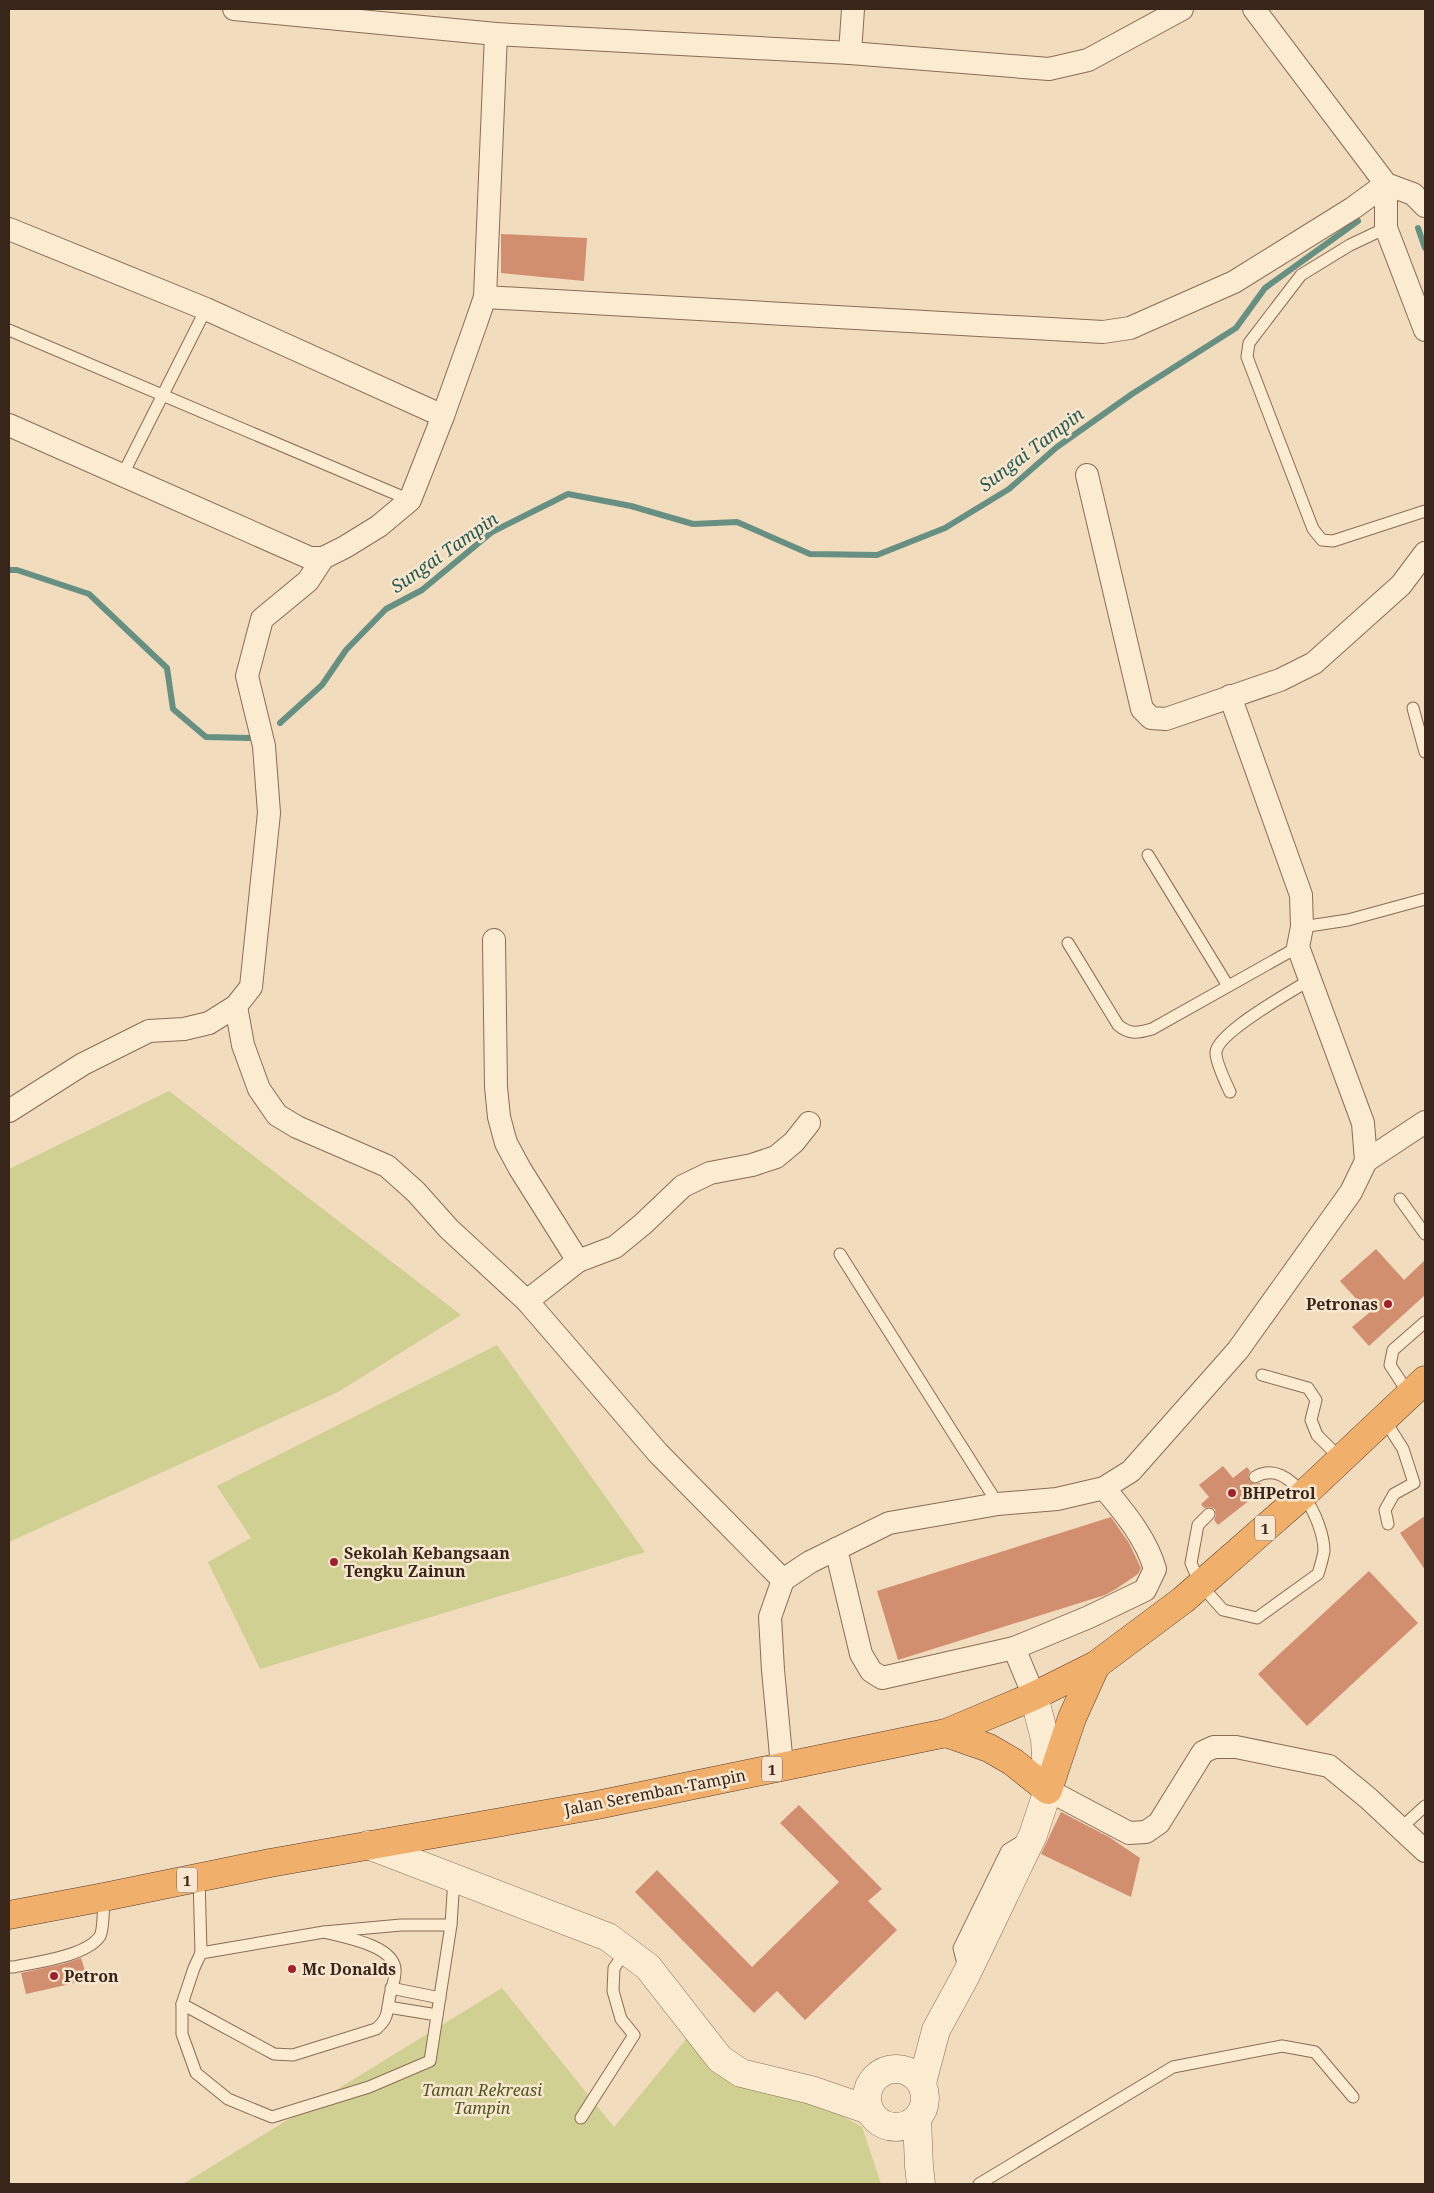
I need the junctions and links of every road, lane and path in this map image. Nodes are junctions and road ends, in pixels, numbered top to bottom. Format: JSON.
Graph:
{"nodes":[{"id":1,"x":234,"y":9,"type":"edge"},
{"id":2,"x":853,"y":9,"type":"edge"},
{"id":3,"x":1182,"y":9,"type":"edge"},
{"id":4,"x":1254,"y":9,"type":"edge"},
{"id":5,"x":496,"y":34,"type":"junction"},
{"id":6,"x":850,"y":53,"type":"junction"},
{"id":7,"x":1386,"y":184,"type":"junction"},
{"id":8,"x":1421,"y":196,"type":"edge"},
{"id":9,"x":1386,"y":228,"type":"junction"},
{"id":10,"x":9,"y":229,"type":"edge"},
{"id":11,"x":485,"y":297,"type":"junction"},
{"id":12,"x":206,"y":309,"type":"junction"},
{"id":13,"x":9,"y":330,"type":"edge"},
{"id":14,"x":1425,"y":330,"type":"edge"},
{"id":15,"x":163,"y":395,"type":"junction"},
{"id":16,"x":443,"y":416,"type":"junction"},
{"id":17,"x":9,"y":424,"type":"edge"},
{"id":18,"x":123,"y":474,"type":"junction"},
{"id":19,"x":1087,"y":475,"type":"dead end"},
{"id":20,"x":410,"y":500,"type":"junction"},
{"id":21,"x":1425,"y":511,"type":"edge"},
{"id":22,"x":1425,"y":553,"type":"edge"},
{"id":23,"x":323,"y":558,"type":"junction"},
{"id":24,"x":1230,"y":696,"type":"junction"},
{"id":25,"x":1413,"y":708,"type":"dead end"},
{"id":26,"x":1425,"y":752,"type":"edge"},
{"id":27,"x":1148,"y":855,"type":"dead end"},
{"id":28,"x":1425,"y":899,"type":"edge"},
{"id":29,"x":1300,"y":937,"type":"junction"},
{"id":30,"x":494,"y":940,"type":"dead end"},
{"id":31,"x":1068,"y":943,"type":"dead end"},
{"id":32,"x":1310,"y":980,"type":"junction"},
{"id":33,"x":1228,"y":986,"type":"junction"},
{"id":34,"x":236,"y":1006,"type":"junction"},
{"id":35,"x":1230,"y":1092,"type":"dead end"},
{"id":36,"x":9,"y":1111,"type":"edge"},
{"id":37,"x":1425,"y":1122,"type":"edge"},
{"id":38,"x":809,"y":1123,"type":"dead end"},
{"id":39,"x":1366,"y":1161,"type":"junction"},
{"id":40,"x":1400,"y":1199,"type":"dead end"},
{"id":41,"x":1425,"y":1234,"type":"edge"},
{"id":42,"x":840,"y":1254,"type":"dead end"},
{"id":43,"x":578,"y":1261,"type":"junction"},
{"id":44,"x":527,"y":1300,"type":"junction"},
{"id":45,"x":1425,"y":1322,"type":"edge"},
{"id":46,"x":1262,"y":1375,"type":"dead end"},
{"id":47,"x":1417,"y":1387,"type":"edge"},
{"id":48,"x":1384,"y":1418,"type":"junction"},
{"id":49,"x":1341,"y":1459,"type":"junction"},
{"id":50,"x":1255,"y":1476,"type":"dead end"},
{"id":51,"x":1419,"y":1484,"type":"edge"},
{"id":52,"x":1104,"y":1488,"type":"junction"},
{"id":53,"x":1304,"y":1494,"type":"junction"},
{"id":54,"x":998,"y":1504,"type":"junction"},
{"id":55,"x":1209,"y":1514,"type":"dead end"},
{"id":56,"x":1388,"y":1524,"type":"dead end"},
{"id":57,"x":836,"y":1549,"type":"junction"},
{"id":58,"x":783,"y":1580,"type":"junction"},
{"id":59,"x":1200,"y":1584,"type":"junction"},
{"id":60,"x":1014,"y":1648,"type":"junction"},
{"id":61,"x":1096,"y":1666,"type":"junction"},
{"id":62,"x":1034,"y":1696,"type":"junction"},
{"id":63,"x":946,"y":1733,"type":"junction"},
{"id":64,"x":782,"y":1766,"type":"junction"},
{"id":65,"x":1048,"y":1790,"type":"junction"},
{"id":66,"x":1425,"y":1806,"type":"edge"},
{"id":67,"x":1401,"y":1828,"type":"junction"},
{"id":68,"x":368,"y":1846,"type":"junction"},
{"id":69,"x":1425,"y":1851,"type":"edge"},
{"id":70,"x":198,"y":1877,"type":"junction"},
{"id":71,"x":454,"y":1878,"type":"junction"},
{"id":72,"x":104,"y":1898,"type":"junction"},
{"id":73,"x":9,"y":1915,"type":"edge"},
{"id":74,"x":450,"y":1925,"type":"junction"},
{"id":75,"x":324,"y":1932,"type":"junction"},
{"id":76,"x":627,"y":1949,"type":"junction"},
{"id":77,"x":201,"y":1953,"type":"junction"},
{"id":78,"x":9,"y":1967,"type":"edge"},
{"id":79,"x":391,"y":1988,"type":"junction"},
{"id":80,"x":440,"y":1998,"type":"junction"},
{"id":81,"x":182,"y":2004,"type":"junction"},
{"id":82,"x":388,"y":2007,"type":"junction"},
{"id":83,"x":437,"y":2015,"type":"junction"},
{"id":84,"x":936,"y":2030,"type":"junction"},
{"id":85,"x":886,"y":2073,"type":"junction"},
{"id":86,"x":922,"y":2083,"type":"junction"},
{"id":87,"x":811,"y":2090,"type":"junction"},
{"id":88,"x":1353,"y":2097,"type":"dead end"},
{"id":89,"x":581,"y":2118,"type":"dead end"},
{"id":90,"x":878,"y":2118,"type":"junction"},
{"id":91,"x":917,"y":2119,"type":"junction"},
{"id":92,"x":920,"y":2175,"type":"edge"},
{"id":93,"x":979,"y":2184,"type":"edge"}],
"edges":[{"from":1,"to":5,"type":"street"},
{"from":2,"to":6,"type":"street"},
{"from":3,"to":6,"type":"street"},
{"from":4,"to":7,"type":"street"},
{"from":5,"to":6,"type":"street"},
{"from":5,"to":11,"type":"street"},
{"from":7,"to":8,"type":"street"},
{"from":7,"to":9,"type":"street"},
{"from":7,"to":11,"type":"street"},
{"from":9,"to":14,"type":"street"},
{"from":9,"to":21,"type":"lane"},
{"from":10,"to":12,"type":"street"},
{"from":11,"to":16,"type":"street"},
{"from":12,"to":15,"type":"lane"},
{"from":12,"to":16,"type":"street"},
{"from":13,"to":15,"type":"lane"},
{"from":15,"to":18,"type":"lane"},
{"from":15,"to":20,"type":"lane"},
{"from":16,"to":20,"type":"street"},
{"from":17,"to":18,"type":"street"},
{"from":18,"to":23,"type":"street"},
{"from":19,"to":24,"type":"street"},
{"from":20,"to":23,"type":"street"},
{"from":22,"to":24,"type":"street"},
{"from":23,"to":34,"type":"street"},
{"from":24,"to":29,"type":"street"},
{"from":25,"to":26,"type":"lane"},
{"from":27,"to":33,"type":"lane"},
{"from":28,"to":29,"type":"lane"},
{"from":29,"to":32,"type":"street"},
{"from":29,"to":33,"type":"lane"},
{"from":30,"to":43,"type":"street"},
{"from":31,"to":33,"type":"lane"},
{"from":32,"to":35,"type":"lane"},
{"from":32,"to":39,"type":"street"},
{"from":34,"to":36,"type":"street"},
{"from":34,"to":44,"type":"street"},
{"from":37,"to":39,"type":"street"},
{"from":38,"to":43,"type":"street"},
{"from":39,"to":52,"type":"street"},
{"from":40,"to":41,"type":"lane"},
{"from":42,"to":54,"type":"lane"},
{"from":43,"to":44,"type":"street"},
{"from":44,"to":58,"type":"street"},
{"from":45,"to":47,"type":"lane"},
{"from":46,"to":49,"type":"lane"},
{"from":47,"to":48,"type":"highway","name":"Jalan Seremban-Tampin","number":"1"},
{"from":48,"to":49,"type":"highway","name":"Jalan Seremban-Tampin","number":"1"},
{"from":48,"to":51,"type":"lane"},
{"from":49,"to":53,"type":"highway","name":"Jalan Seremban-Tampin","number":"1"},
{"from":50,"to":53,"type":"lane"},
{"from":51,"to":56,"type":"lane"},
{"from":52,"to":54,"type":"street"},
{"from":52,"to":60,"type":"street"},
{"from":53,"to":59,"type":"highway","name":"Jalan Seremban-Tampin","number":"1"},
{"from":53,"to":59,"type":"lane"},
{"from":54,"to":57,"type":"street"},
{"from":55,"to":59,"type":"lane"},
{"from":57,"to":58,"type":"street"},
{"from":57,"to":60,"type":"street"},
{"from":58,"to":64,"type":"street"},
{"from":59,"to":61,"type":"highway","name":"Jalan Seremban-Tampin","number":"1"},
{"from":60,"to":62,"type":"street"},
{"from":61,"to":62,"type":"highway","name":"Jalan Seremban-Tampin","number":"1"},
{"from":61,"to":65,"type":"highway"},
{"from":62,"to":63,"type":"highway","name":"Jalan Seremban-Tampin","number":"1"},
{"from":62,"to":65,"type":"street"},
{"from":63,"to":64,"type":"highway","name":"Jalan Seremban-Tampin","number":"1"},
{"from":63,"to":65,"type":"highway"},
{"from":64,"to":68,"type":"highway","name":"Jalan Seremban-Tampin","number":"1"},
{"from":65,"to":67,"type":"street"},
{"from":65,"to":84,"type":"street"},
{"from":66,"to":67,"type":"lane"},
{"from":67,"to":69,"type":"street"},
{"from":68,"to":70,"type":"highway","name":"Jalan Seremban-Tampin","number":"1"},
{"from":68,"to":71,"type":"street"},
{"from":70,"to":72,"type":"highway","name":"Jalan Seremban-Tampin","number":"1"},
{"from":70,"to":77,"type":"lane"},
{"from":71,"to":74,"type":"lane"},
{"from":71,"to":76,"type":"street"},
{"from":72,"to":73,"type":"highway","name":"Jalan Seremban-Tampin","number":"1"},
{"from":72,"to":78,"type":"lane"},
{"from":74,"to":75,"type":"lane"},
{"from":74,"to":80,"type":"lane"},
{"from":75,"to":77,"type":"lane"},
{"from":75,"to":79,"type":"lane"},
{"from":76,"to":87,"type":"street"},
{"from":76,"to":89,"type":"lane"},
{"from":77,"to":81,"type":"lane"},
{"from":79,"to":80,"type":"lane"},
{"from":79,"to":82,"type":"lane"},
{"from":80,"to":83,"type":"lane"},
{"from":81,"to":82,"type":"lane"},
{"from":81,"to":83,"type":"lane"},
{"from":82,"to":83,"type":"lane"},
{"from":84,"to":85,"type":"street"},
{"from":84,"to":86,"type":"street"},
{"from":85,"to":86,"type":"street"},
{"from":85,"to":87,"type":"street"},
{"from":85,"to":90,"type":"street"},
{"from":86,"to":91,"type":"street"},
{"from":87,"to":90,"type":"street"},
{"from":88,"to":93,"type":"lane"},
{"from":90,"to":91,"type":"street"},
{"from":90,"to":92,"type":"street"},
{"from":91,"to":92,"type":"street"}]}
